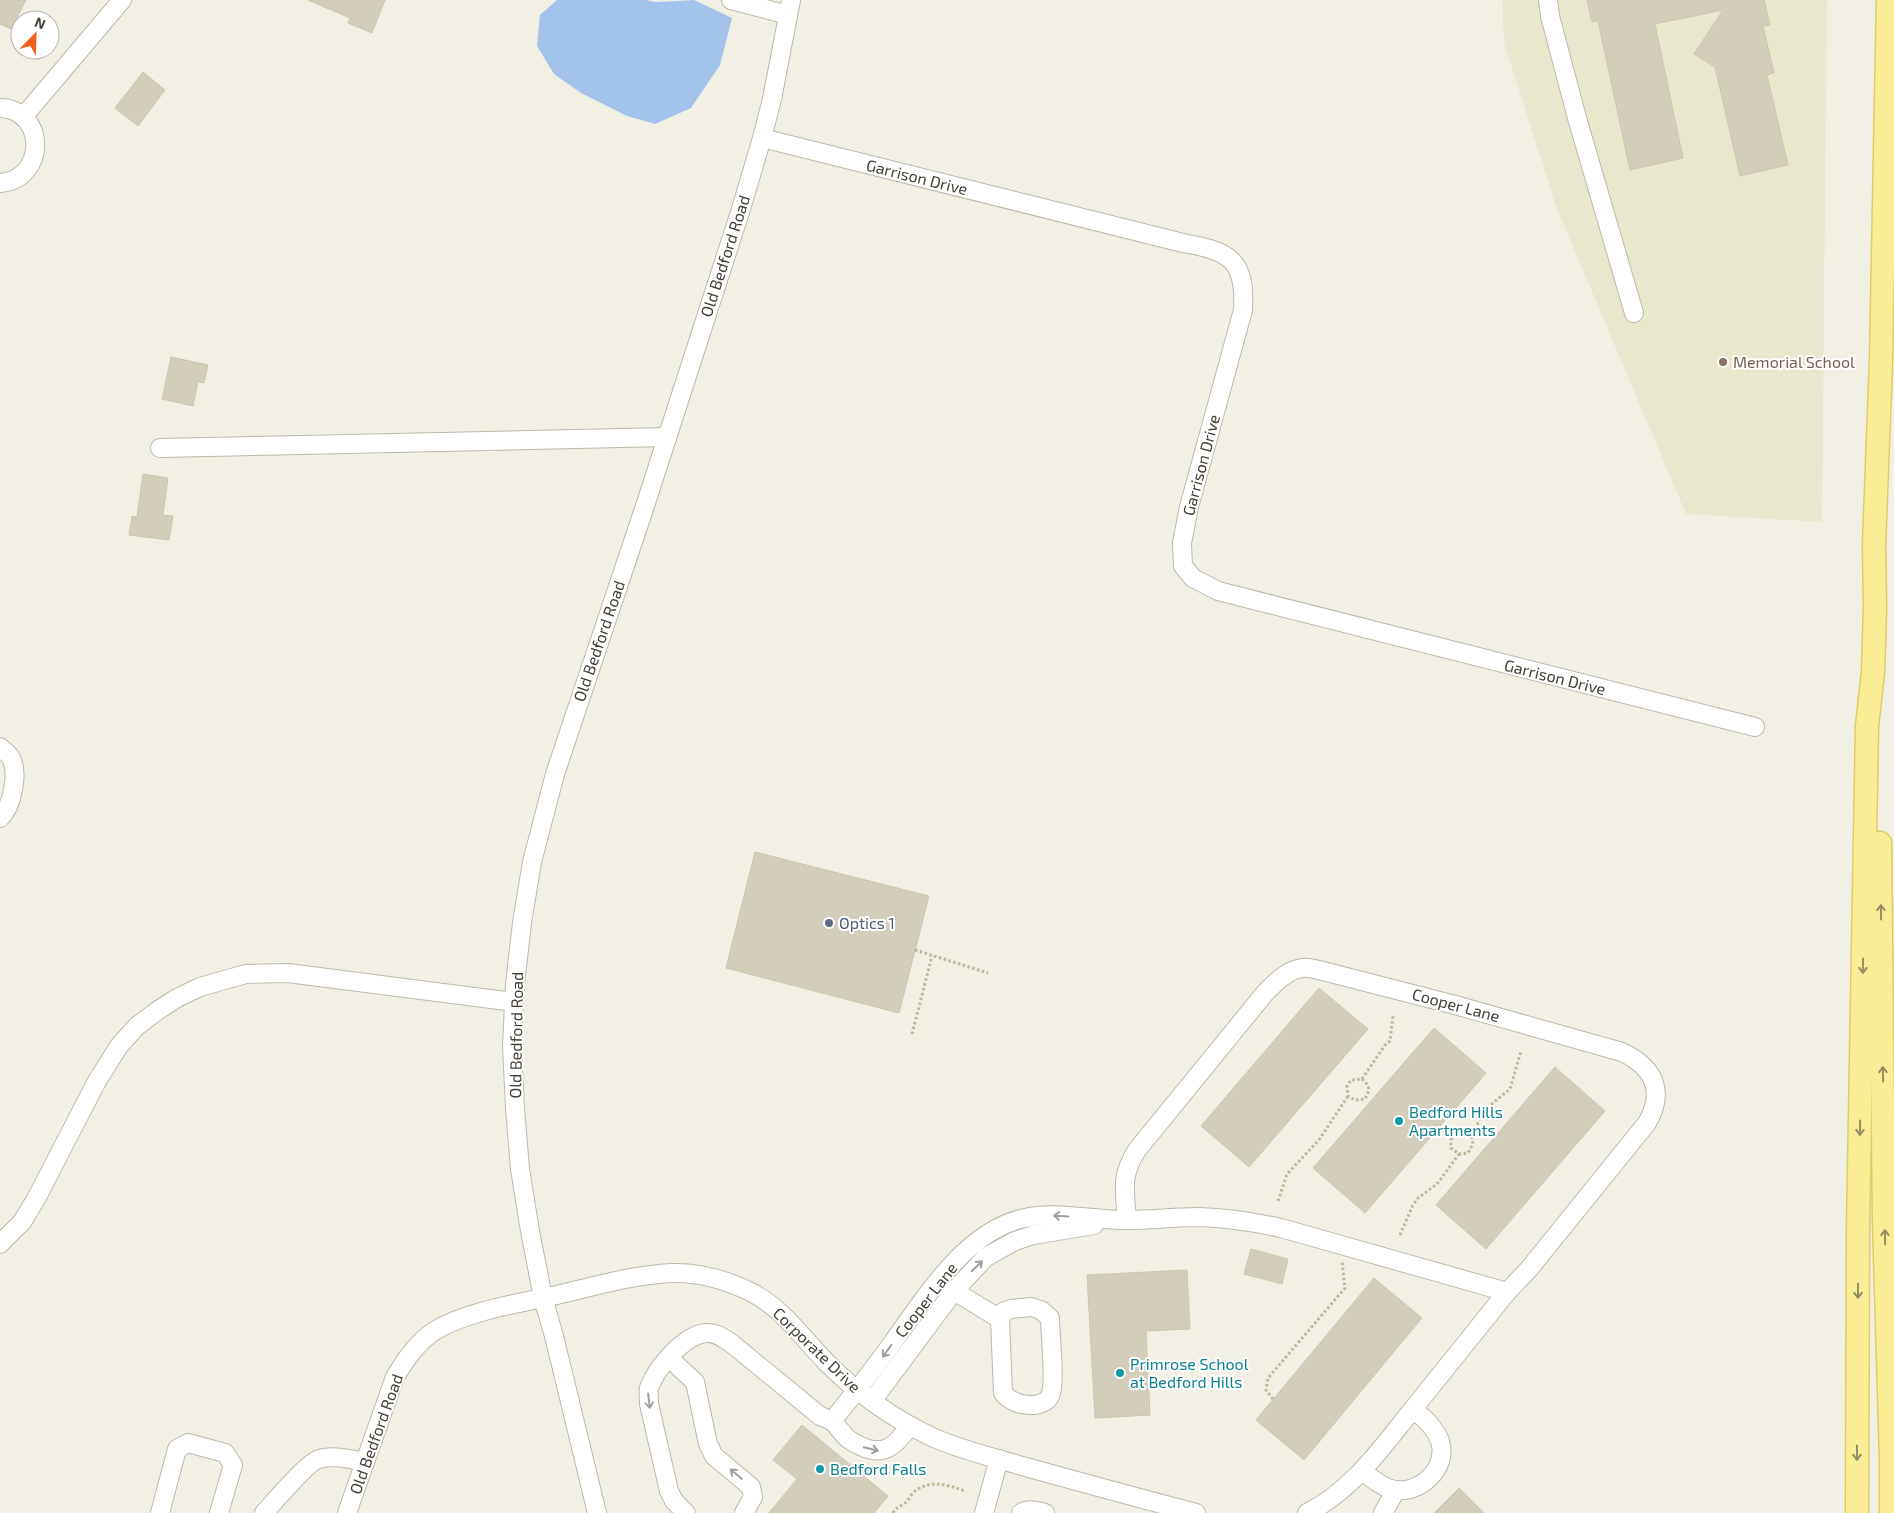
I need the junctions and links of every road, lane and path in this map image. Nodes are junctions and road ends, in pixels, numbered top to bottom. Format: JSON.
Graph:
{"nodes":[{"id":1,"x":122,"y":0,"type":"edge"},
{"id":2,"x":732,"y":0,"type":"edge"},
{"id":3,"x":1548,"y":0,"type":"edge"},
{"id":4,"x":1888,"y":0,"type":"edge"},
{"id":5,"x":790,"y":8,"type":"edge"},
{"id":6,"x":0,"y":108,"type":"edge"},
{"id":7,"x":23,"y":117,"type":"junction"},
{"id":8,"x":762,"y":138,"type":"junction"},
{"id":9,"x":0,"y":183,"type":"edge"},
{"id":10,"x":1634,"y":313,"type":"dead end"},
{"id":11,"x":667,"y":437,"type":"junction"},
{"id":12,"x":160,"y":448,"type":"dead end"},
{"id":13,"x":1873,"y":672,"type":"junction"},
{"id":14,"x":1755,"y":727,"type":"dead end"},
{"id":15,"x":0,"y":747,"type":"edge"},
{"id":16,"x":0,"y":818,"type":"edge"},
{"id":17,"x":915,"y":950,"type":"dead end"},
{"id":18,"x":932,"y":956,"type":"junction"},
{"id":19,"x":988,"y":973,"type":"dead end"},
{"id":20,"x":514,"y":1002,"type":"junction"},
{"id":21,"x":1393,"y":1016,"type":"dead end"},
{"id":22,"x":912,"y":1034,"type":"dead end"},
{"id":23,"x":1521,"y":1051,"type":"dead end"},
{"id":24,"x":1362,"y":1080,"type":"junction"},
{"id":25,"x":1348,"y":1096,"type":"junction"},
{"id":26,"x":1472,"y":1138,"type":"junction"},
{"id":27,"x":1459,"y":1154,"type":"junction"},
{"id":28,"x":1278,"y":1201,"type":"dead end"},
{"id":29,"x":1127,"y":1220,"type":"junction"},
{"id":30,"x":1400,"y":1235,"type":"dead end"},
{"id":31,"x":0,"y":1244,"type":"edge"},
{"id":32,"x":1342,"y":1258,"type":"dead end"},
{"id":33,"x":954,"y":1291,"type":"junction"},
{"id":34,"x":1507,"y":1292,"type":"junction"},
{"id":35,"x":543,"y":1298,"type":"junction"},
{"id":36,"x":1000,"y":1319,"type":"junction"},
{"id":37,"x":669,"y":1358,"type":"junction"},
{"id":38,"x":857,"y":1390,"type":"junction"},
{"id":39,"x":1273,"y":1399,"type":"dead end"},
{"id":40,"x":872,"y":1401,"type":"junction"},
{"id":41,"x":1413,"y":1409,"type":"junction"},
{"id":42,"x":833,"y":1420,"type":"junction"},
{"id":43,"x":910,"y":1426,"type":"junction"},
{"id":44,"x":999,"y":1459,"type":"junction"},
{"id":45,"x":365,"y":1462,"type":"junction"},
{"id":46,"x":1362,"y":1471,"type":"junction"},
{"id":47,"x":1396,"y":1490,"type":"junction"},
{"id":48,"x":965,"y":1491,"type":"dead end"},
{"id":49,"x":160,"y":1513,"type":"edge"},
{"id":50,"x":219,"y":1513,"type":"edge"},
{"id":51,"x":264,"y":1513,"type":"edge"},
{"id":52,"x":347,"y":1513,"type":"edge"},
{"id":53,"x":597,"y":1513,"type":"edge"},
{"id":54,"x":686,"y":1513,"type":"edge"},
{"id":55,"x":744,"y":1513,"type":"edge"},
{"id":56,"x":893,"y":1513,"type":"edge"},
{"id":57,"x":984,"y":1513,"type":"edge"},
{"id":58,"x":1021,"y":1513,"type":"edge"},
{"id":59,"x":1045,"y":1513,"type":"edge"},
{"id":60,"x":1196,"y":1513,"type":"edge"},
{"id":61,"x":1307,"y":1513,"type":"edge"},
{"id":62,"x":1383,"y":1513,"type":"edge"},
{"id":63,"x":1857,"y":1513,"type":"edge"},
{"id":64,"x":1891,"y":1513,"type":"edge"}],
"edges":[{"from":1,"to":7,"type":"street"},
{"from":2,"to":5,"type":"street"},
{"from":3,"to":10,"type":"street"},
{"from":4,"to":13,"type":"main road"},
{"from":5,"to":8,"type":"street","name":"Old Bedford Road"},
{"from":6,"to":7,"type":"street"},
{"from":7,"to":9,"type":"street"},
{"from":8,"to":11,"type":"street","name":"Old Bedford Road"},
{"from":8,"to":14,"type":"street","name":"Garrison Drive"},
{"from":11,"to":12,"type":"street"},
{"from":11,"to":20,"type":"street","name":"Old Bedford Road"},
{"from":13,"to":63,"type":"main road","one_way":true},
{"from":64,"to":13,"type":"main road","one_way":true},
{"from":15,"to":16,"type":"street"},
{"from":17,"to":18,"type":"path"},
{"from":18,"to":19,"type":"path"},
{"from":18,"to":22,"type":"path"},
{"from":20,"to":31,"type":"street"},
{"from":20,"to":35,"type":"street","name":"Old Bedford Road"},
{"from":21,"to":24,"type":"path"},
{"from":23,"to":26,"type":"path"},
{"from":24,"to":25,"type":"path"},
{"from":24,"to":25,"type":"path"},
{"from":25,"to":28,"type":"path"},
{"from":26,"to":27,"type":"path"},
{"from":26,"to":27,"type":"path"},
{"from":27,"to":30,"type":"path"},
{"from":33,"to":29,"type":"street","name":"Cooper Lane","one_way":true},
{"from":29,"to":34,"type":"street","name":"Cooper Lane"},
{"from":29,"to":34,"type":"street","name":"Cooper Lane"},
{"from":29,"to":38,"type":"street","name":"Cooper Lane","one_way":true},
{"from":32,"to":39,"type":"path"},
{"from":33,"to":36,"type":"street"},
{"from":33,"to":40,"type":"street","name":"Cooper Lane"},
{"from":34,"to":41,"type":"street","name":"Cooper Lane"},
{"from":35,"to":38,"type":"street","name":"Corporate Drive"},
{"from":35,"to":45,"type":"street","name":"Old Bedford Road"},
{"from":35,"to":53,"type":"street","name":"Old Bedford Road"},
{"from":36,"to":36,"type":"street"},
{"from":37,"to":42,"type":"street"},
{"from":37,"to":54,"type":"street","one_way":true},
{"from":55,"to":37,"type":"street","one_way":true},
{"from":38,"to":40,"type":"street","name":"Corporate Drive"},
{"from":38,"to":42,"type":"street","name":"Cooper Lane"},
{"from":40,"to":43,"type":"street","name":"Corporate Drive"},
{"from":41,"to":46,"type":"street"},
{"from":41,"to":47,"type":"street"},
{"from":42,"to":43,"type":"street","one_way":true},
{"from":43,"to":44,"type":"street","name":"Corporate Drive"},
{"from":44,"to":57,"type":"street"},
{"from":44,"to":60,"type":"street","name":"Corporate Drive"},
{"from":45,"to":51,"type":"street"},
{"from":45,"to":52,"type":"street","name":"Old Bedford Road"},
{"from":46,"to":47,"type":"street"},
{"from":46,"to":61,"type":"street"},
{"from":47,"to":62,"type":"street"},
{"from":48,"to":56,"type":"path"},
{"from":49,"to":50,"type":"street"},
{"from":58,"to":59,"type":"street"}]}
